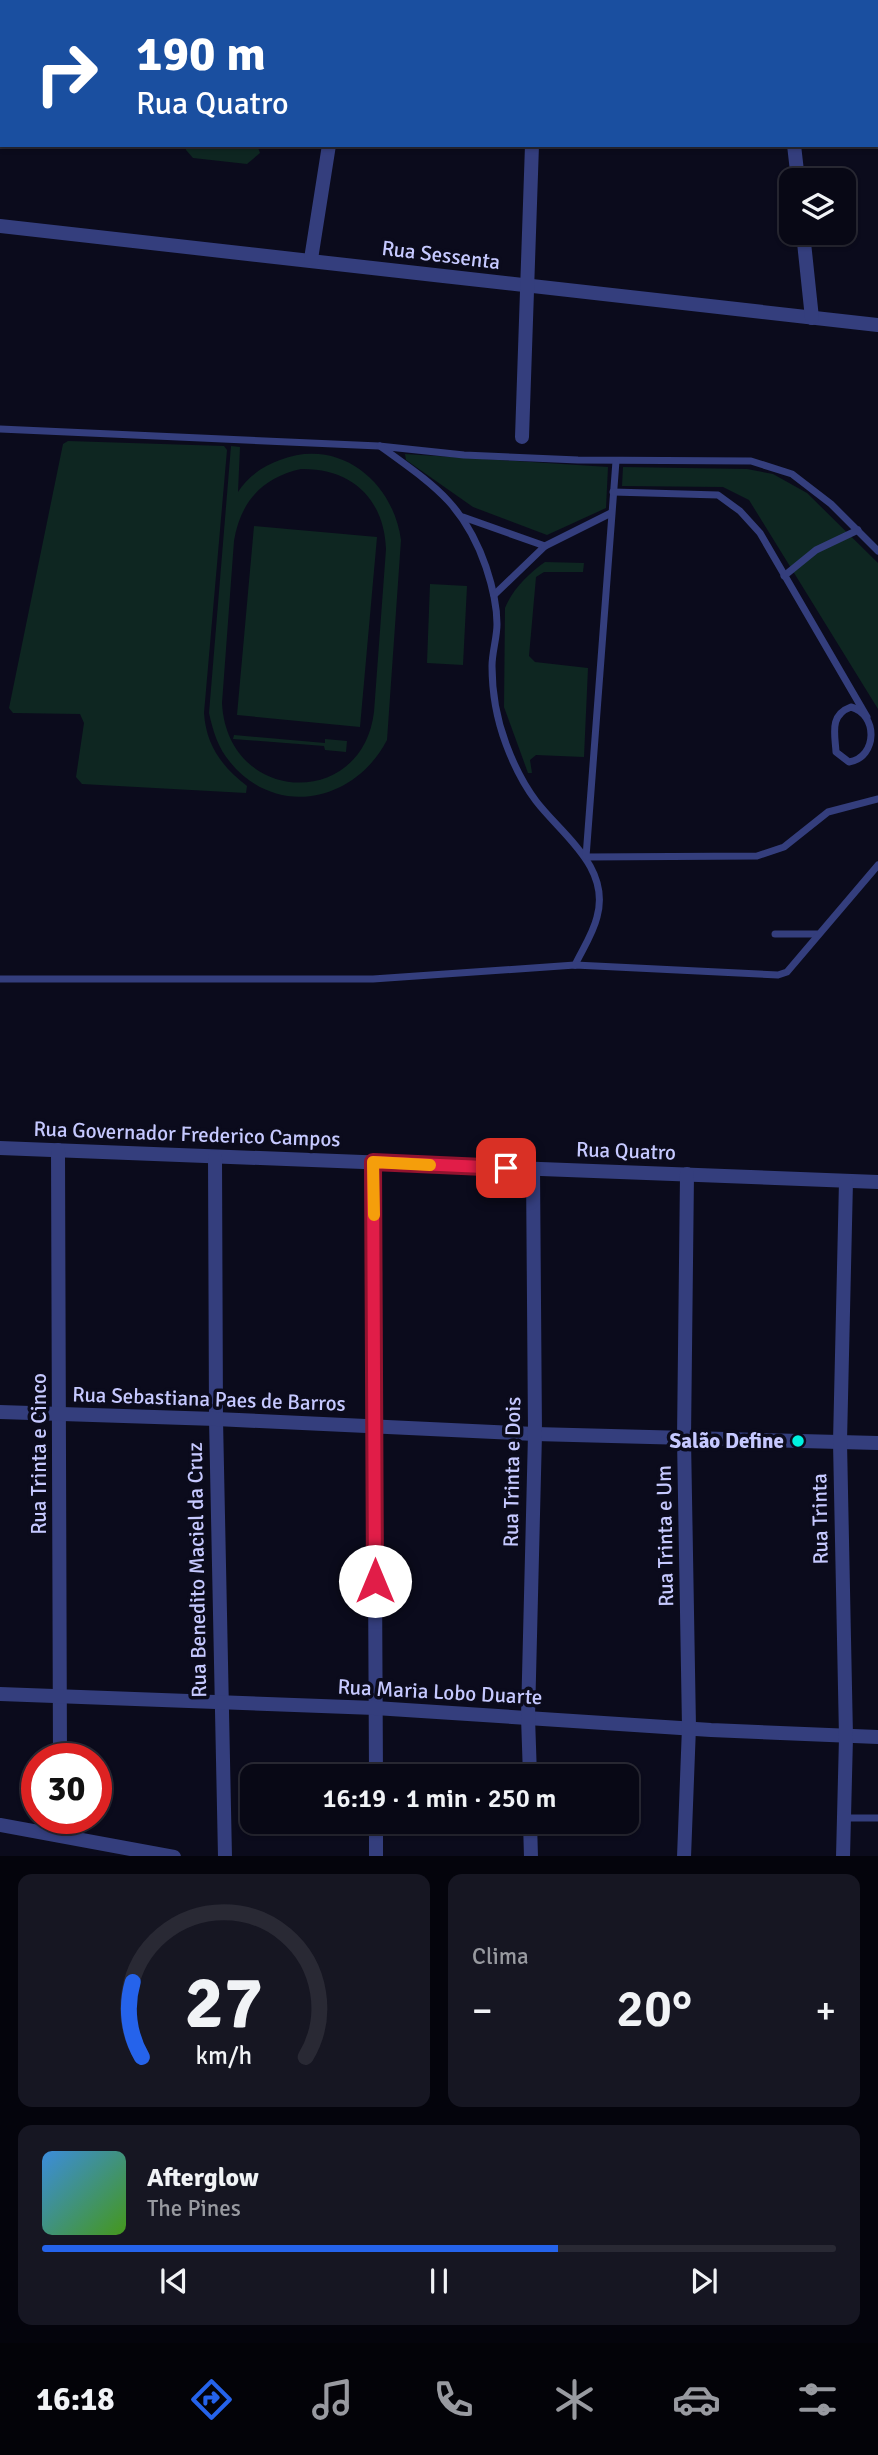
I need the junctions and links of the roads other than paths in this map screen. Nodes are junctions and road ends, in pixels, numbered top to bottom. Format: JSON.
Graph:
{"nodes":[{"id":1,"x":329,"y":147,"type":"edge"},
{"id":2,"x":532,"y":147,"type":"edge"},
{"id":3,"x":794,"y":147,"type":"edge"},
{"id":4,"x":797,"y":168,"type":"edge"},
{"id":5,"x":0,"y":226,"type":"edge"},
{"id":6,"x":804,"y":245,"type":"edge"},
{"id":7,"x":311,"y":259,"type":"junction"},
{"id":8,"x":527,"y":286,"type":"junction"},
{"id":9,"x":812,"y":318,"type":"junction"},
{"id":10,"x":878,"y":325,"type":"edge"},
{"id":11,"x":0,"y":429,"type":"edge"},
{"id":12,"x":522,"y":437,"type":"dead end"},
{"id":13,"x":379,"y":446,"type":"junction"},
{"id":14,"x":615,"y":461,"type":"junction"},
{"id":15,"x":613,"y":492,"type":"junction"},
{"id":16,"x":611,"y":513,"type":"junction"},
{"id":17,"x":463,"y":517,"type":"junction"},
{"id":18,"x":858,"y":530,"type":"junction"},
{"id":19,"x":545,"y":546,"type":"junction"},
{"id":20,"x":878,"y":551,"type":"edge"},
{"id":21,"x":784,"y":576,"type":"junction"},
{"id":22,"x":494,"y":595,"type":"junction"},
{"id":23,"x":867,"y":717,"type":"junction"},
{"id":24,"x":875,"y":736,"type":"edge"},
{"id":25,"x":878,"y":799,"type":"edge"},
{"id":26,"x":586,"y":857,"type":"junction"},
{"id":27,"x":878,"y":865,"type":"edge"},
{"id":28,"x":775,"y":934,"type":"dead end"},
{"id":29,"x":817,"y":934,"type":"junction"},
{"id":30,"x":575,"y":965,"type":"junction"},
{"id":31,"x":0,"y":979,"type":"edge"},
{"id":32,"x":0,"y":1148,"type":"edge"},
{"id":33,"x":58,"y":1150,"type":"junction"},
{"id":34,"x":215,"y":1157,"type":"junction"},
{"id":35,"x":373,"y":1162,"type":"junction"},
{"id":36,"x":533,"y":1169,"type":"junction"},
{"id":37,"x":687,"y":1174,"type":"junction"},
{"id":38,"x":846,"y":1181,"type":"junction"},
{"id":39,"x":878,"y":1182,"type":"edge"},
{"id":40,"x":0,"y":1412,"type":"edge"},
{"id":41,"x":60,"y":1414,"type":"junction"},
{"id":42,"x":216,"y":1419,"type":"junction"},
{"id":43,"x":375,"y":1427,"type":"junction"},
{"id":44,"x":535,"y":1434,"type":"junction"},
{"id":45,"x":684,"y":1439,"type":"junction"},
{"id":46,"x":840,"y":1442,"type":"junction"},
{"id":47,"x":878,"y":1443,"type":"edge"},
{"id":48,"x":0,"y":1694,"type":"edge"},
{"id":49,"x":61,"y":1698,"type":"junction"},
{"id":50,"x":221,"y":1703,"type":"junction"},
{"id":51,"x":375,"y":1708,"type":"junction"},
{"id":52,"x":528,"y":1717,"type":"junction"},
{"id":53,"x":689,"y":1727,"type":"junction"},
{"id":54,"x":846,"y":1737,"type":"junction"},
{"id":55,"x":878,"y":1737,"type":"edge"},
{"id":56,"x":60,"y":1743,"type":"edge"},
{"id":57,"x":376,"y":1764,"type":"edge"},
{"id":58,"x":530,"y":1764,"type":"edge"},
{"id":59,"x":844,"y":1818,"type":"junction"},
{"id":60,"x":878,"y":1818,"type":"edge"},
{"id":61,"x":0,"y":1825,"type":"edge"},
{"id":62,"x":376,"y":1834,"type":"edge"},
{"id":63,"x":530,"y":1834,"type":"edge"},
{"id":64,"x":59,"y":1835,"type":"joint"},
{"id":65,"x":122,"y":1852,"type":"edge"},
{"id":66,"x":164,"y":1856,"type":"edge"},
{"id":67,"x":225,"y":1856,"type":"edge"},
{"id":68,"x":376,"y":1856,"type":"edge"},
{"id":69,"x":531,"y":1856,"type":"edge"},
{"id":70,"x":684,"y":1856,"type":"edge"},
{"id":71,"x":844,"y":1856,"type":"edge"}],
"edges":[{"from":1,"to":7,"type":"street"},
{"from":2,"to":8,"type":"street"},
{"from":3,"to":4,"type":"street"},
{"from":5,"to":7,"type":"street","name":"Rua Sessenta"},
{"from":6,"to":9,"type":"street"},
{"from":7,"to":8,"type":"street","name":"Rua Sessenta"},
{"from":8,"to":9,"type":"street","name":"Rua Sessenta"},
{"from":8,"to":12,"type":"street"},
{"from":9,"to":10,"type":"street","name":"Rua Sessenta"},
{"from":11,"to":13,"type":"lane"},
{"from":13,"to":14,"type":"lane"},
{"from":13,"to":17,"type":"lane"},
{"from":14,"to":15,"type":"lane"},
{"from":14,"to":18,"type":"lane"},
{"from":15,"to":16,"type":"lane"},
{"from":15,"to":21,"type":"lane"},
{"from":16,"to":19,"type":"lane"},
{"from":16,"to":26,"type":"lane"},
{"from":17,"to":19,"type":"lane"},
{"from":17,"to":22,"type":"lane"},
{"from":18,"to":20,"type":"lane"},
{"from":18,"to":21,"type":"lane"},
{"from":19,"to":22,"type":"lane"},
{"from":21,"to":23,"type":"lane"},
{"from":22,"to":26,"type":"lane"},
{"from":23,"to":24,"type":"lane"},
{"from":23,"to":24,"type":"lane"},
{"from":25,"to":26,"type":"lane"},
{"from":26,"to":30,"type":"lane"},
{"from":27,"to":29,"type":"lane"},
{"from":28,"to":29,"type":"lane"},
{"from":29,"to":30,"type":"lane"},
{"from":30,"to":31,"type":"lane"},
{"from":32,"to":33,"type":"street","name":"Rua Governador Frederico Campos"},
{"from":33,"to":34,"type":"street","name":"Rua Governador Frederico Campos"},
{"from":33,"to":41,"type":"street","name":"Rua Trinta e Cinco"},
{"from":34,"to":35,"type":"street","name":"Rua Governador Frederico Campos"},
{"from":34,"to":42,"type":"street","name":"Rua Benedito Maciel da Cruz"},
{"from":35,"to":36,"type":"street","name":"Rua Quatro"},
{"from":35,"to":43,"type":"street"},
{"from":36,"to":37,"type":"street","name":"Rua Quatro"},
{"from":36,"to":44,"type":"street","name":"Rua Trinta e Dois"},
{"from":37,"to":38,"type":"street","name":"Rua Quatro"},
{"from":37,"to":45,"type":"street","name":"Rua Trinta e Um"},
{"from":38,"to":39,"type":"street","name":"Rua Quatro"},
{"from":38,"to":46,"type":"street","name":"Rua Trinta"},
{"from":40,"to":41,"type":"street","name":"Rua Sebastiana Paes de Barros"},
{"from":41,"to":42,"type":"street","name":"Rua Sebastiana Paes de Barros"},
{"from":41,"to":49,"type":"street","name":"Rua Trinta e Cinco"},
{"from":42,"to":43,"type":"street","name":"Rua Sebastiana Paes de Barros"},
{"from":42,"to":50,"type":"street","name":"Rua Benedito Maciel da Cruz"},
{"from":43,"to":44,"type":"street","name":"Rua Sebastiana Paes de Barros"},
{"from":43,"to":51,"type":"street"},
{"from":44,"to":45,"type":"street","name":"Rua Sebastiana Paes de Barros"},
{"from":44,"to":52,"type":"street","name":"Rua Trinta e Dois"},
{"from":45,"to":46,"type":"street","name":"Rua Sebastiana Paes de Barros"},
{"from":45,"to":53,"type":"street","name":"Rua Trinta e Um"},
{"from":46,"to":47,"type":"street","name":"Rua Sebastiana Paes de Barros"},
{"from":46,"to":54,"type":"street","name":"Rua Trinta"},
{"from":48,"to":49,"type":"street","name":"Rua Maria Lobo Duarte"},
{"from":49,"to":50,"type":"street","name":"Rua Maria Lobo Duarte"},
{"from":49,"to":56,"type":"street","name":"Rua Trinta e Cinco"},
{"from":50,"to":51,"type":"street","name":"Rua Maria Lobo Duarte"},
{"from":50,"to":67,"type":"street","name":"Rua Benedito Maciel da Cruz"},
{"from":51,"to":52,"type":"street","name":"Rua Maria Lobo Duarte"},
{"from":51,"to":57,"type":"street"},
{"from":52,"to":53,"type":"street","name":"Rua Maria Lobo Duarte"},
{"from":52,"to":58,"type":"street","name":"Rua Trinta e Dois"},
{"from":53,"to":54,"type":"street","name":"Rua Maria Lobo Duarte"},
{"from":53,"to":70,"type":"street","name":"Rua Trinta e Um"},
{"from":54,"to":55,"type":"street","name":"Rua Maria Lobo Duarte"},
{"from":54,"to":59,"type":"street","name":"Rua Trinta"},
{"from":59,"to":60,"type":"lane"},
{"from":59,"to":71,"type":"street","name":"Rua Trinta"},
{"from":61,"to":64,"type":"street"},
{"from":62,"to":68,"type":"street"},
{"from":63,"to":69,"type":"street"},
{"from":64,"to":65,"type":"street"},
{"from":65,"to":66,"type":"street"}]}
